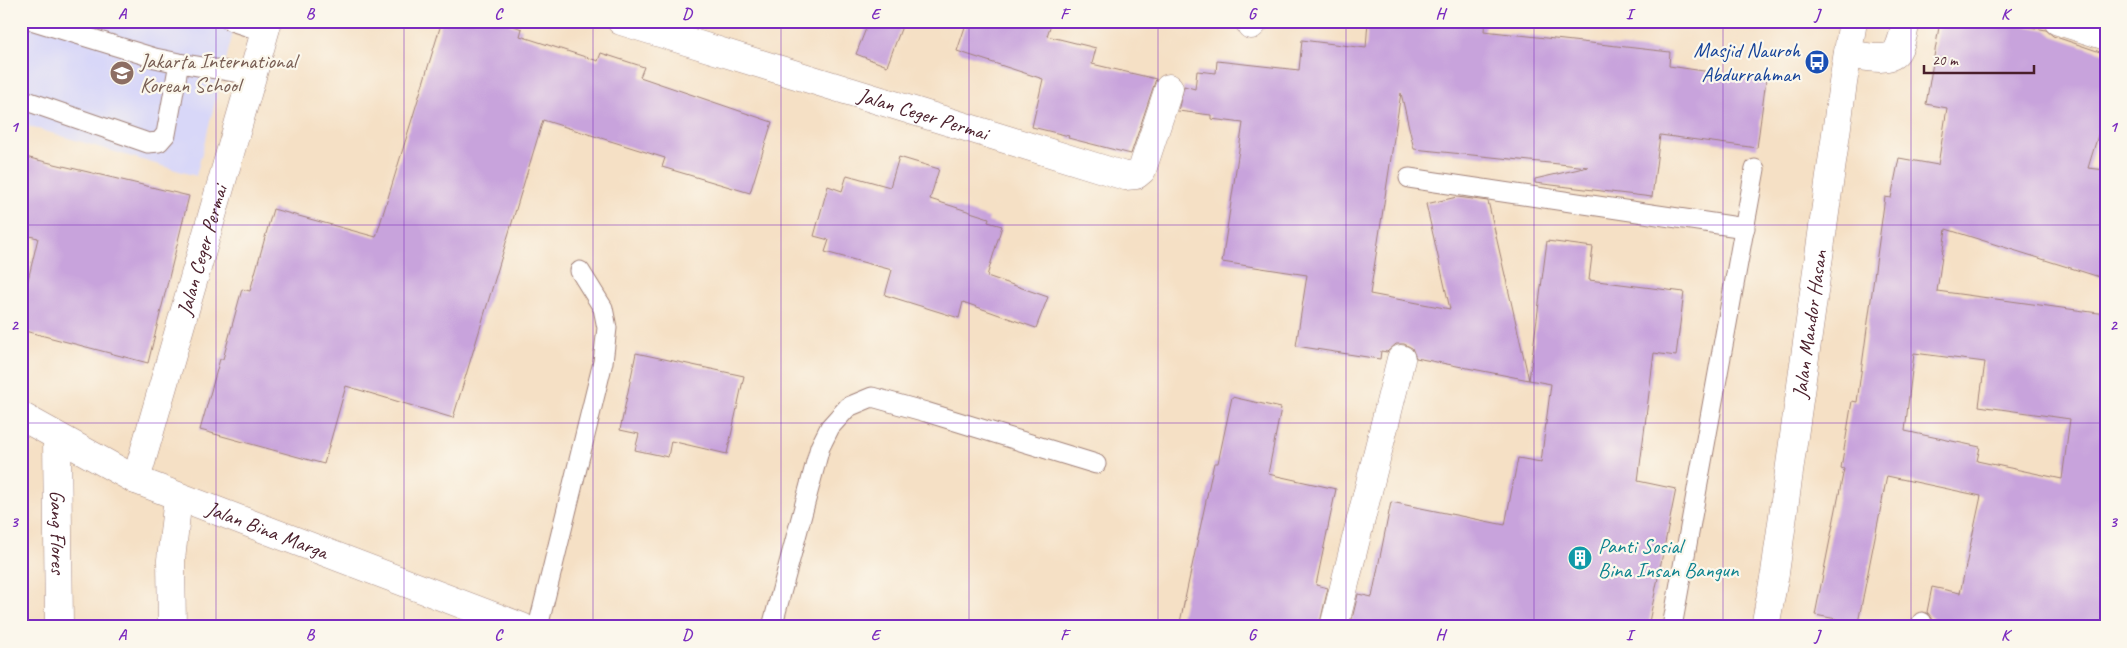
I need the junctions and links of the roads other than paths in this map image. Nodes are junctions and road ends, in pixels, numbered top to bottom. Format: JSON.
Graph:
{"nodes":[{"id":1,"x":34,"y":21,"type":"edge"},
{"id":2,"x":231,"y":21,"type":"edge"},
{"id":3,"x":621,"y":21,"type":"edge"},
{"id":4,"x":1853,"y":21,"type":"edge"},
{"id":5,"x":1906,"y":21,"type":"edge"},
{"id":6,"x":2058,"y":21,"type":"edge"},
{"id":7,"x":266,"y":27,"type":"edge"},
{"id":8,"x":2106,"y":36,"type":"edge"},
{"id":9,"x":1848,"y":54,"type":"junction"},
{"id":10,"x":179,"y":62,"type":"junction"},
{"id":11,"x":252,"y":75,"type":"junction"},
{"id":12,"x":1168,"y":88,"type":"dead end"},
{"id":13,"x":21,"y":99,"type":"edge"},
{"id":14,"x":1755,"y":169,"type":"dead end"},
{"id":15,"x":1409,"y":178,"type":"dead end"},
{"id":16,"x":1745,"y":228,"type":"junction"},
{"id":17,"x":580,"y":271,"type":"dead end"},
{"id":18,"x":1401,"y":359,"type":"dead end"},
{"id":19,"x":21,"y":416,"type":"edge"},
{"id":20,"x":57,"y":437,"type":"junction"},
{"id":21,"x":1096,"y":464,"type":"dead end"},
{"id":22,"x":136,"y":480,"type":"junction"},
{"id":23,"x":178,"y":497,"type":"junction"},
{"id":24,"x":515,"y":626,"type":"edge"},
{"id":25,"x":59,"y":627,"type":"edge"},
{"id":26,"x":172,"y":627,"type":"edge"},
{"id":27,"x":538,"y":627,"type":"edge"},
{"id":28,"x":772,"y":627,"type":"edge"},
{"id":29,"x":1334,"y":627,"type":"edge"},
{"id":30,"x":1672,"y":627,"type":"edge"},
{"id":31,"x":1765,"y":627,"type":"edge"}],
"edges":[{"from":1,"to":10,"type":"lane"},
{"from":2,"to":7,"type":"lane"},
{"from":3,"to":12,"type":"street","name":"Jalan Ceger Permai"},
{"from":4,"to":9,"type":"street","name":"Jalan Mandor Hasan"},
{"from":5,"to":9,"type":"street"},
{"from":6,"to":8,"type":"street"},
{"from":7,"to":11,"type":"street","name":"Jalan Ceger Permai"},
{"from":9,"to":31,"type":"street","name":"Jalan Mandor Hasan"},
{"from":10,"to":11,"type":"lane"},
{"from":10,"to":13,"type":"lane"},
{"from":11,"to":22,"type":"street","name":"Jalan Ceger Permai"},
{"from":14,"to":16,"type":"lane"},
{"from":15,"to":16,"type":"lane"},
{"from":16,"to":30,"type":"lane"},
{"from":17,"to":27,"type":"lane"},
{"from":18,"to":29,"type":"street"},
{"from":19,"to":20,"type":"street","name":"Jalan Bina Marga"},
{"from":20,"to":22,"type":"street","name":"Jalan Bina Marga"},
{"from":20,"to":25,"type":"street","name":"Gang Flores"},
{"from":21,"to":28,"type":"lane"},
{"from":22,"to":23,"type":"street","name":"Jalan Bina Marga"},
{"from":23,"to":24,"type":"street","name":"Jalan Bina Marga"},
{"from":23,"to":26,"type":"street"}]}
